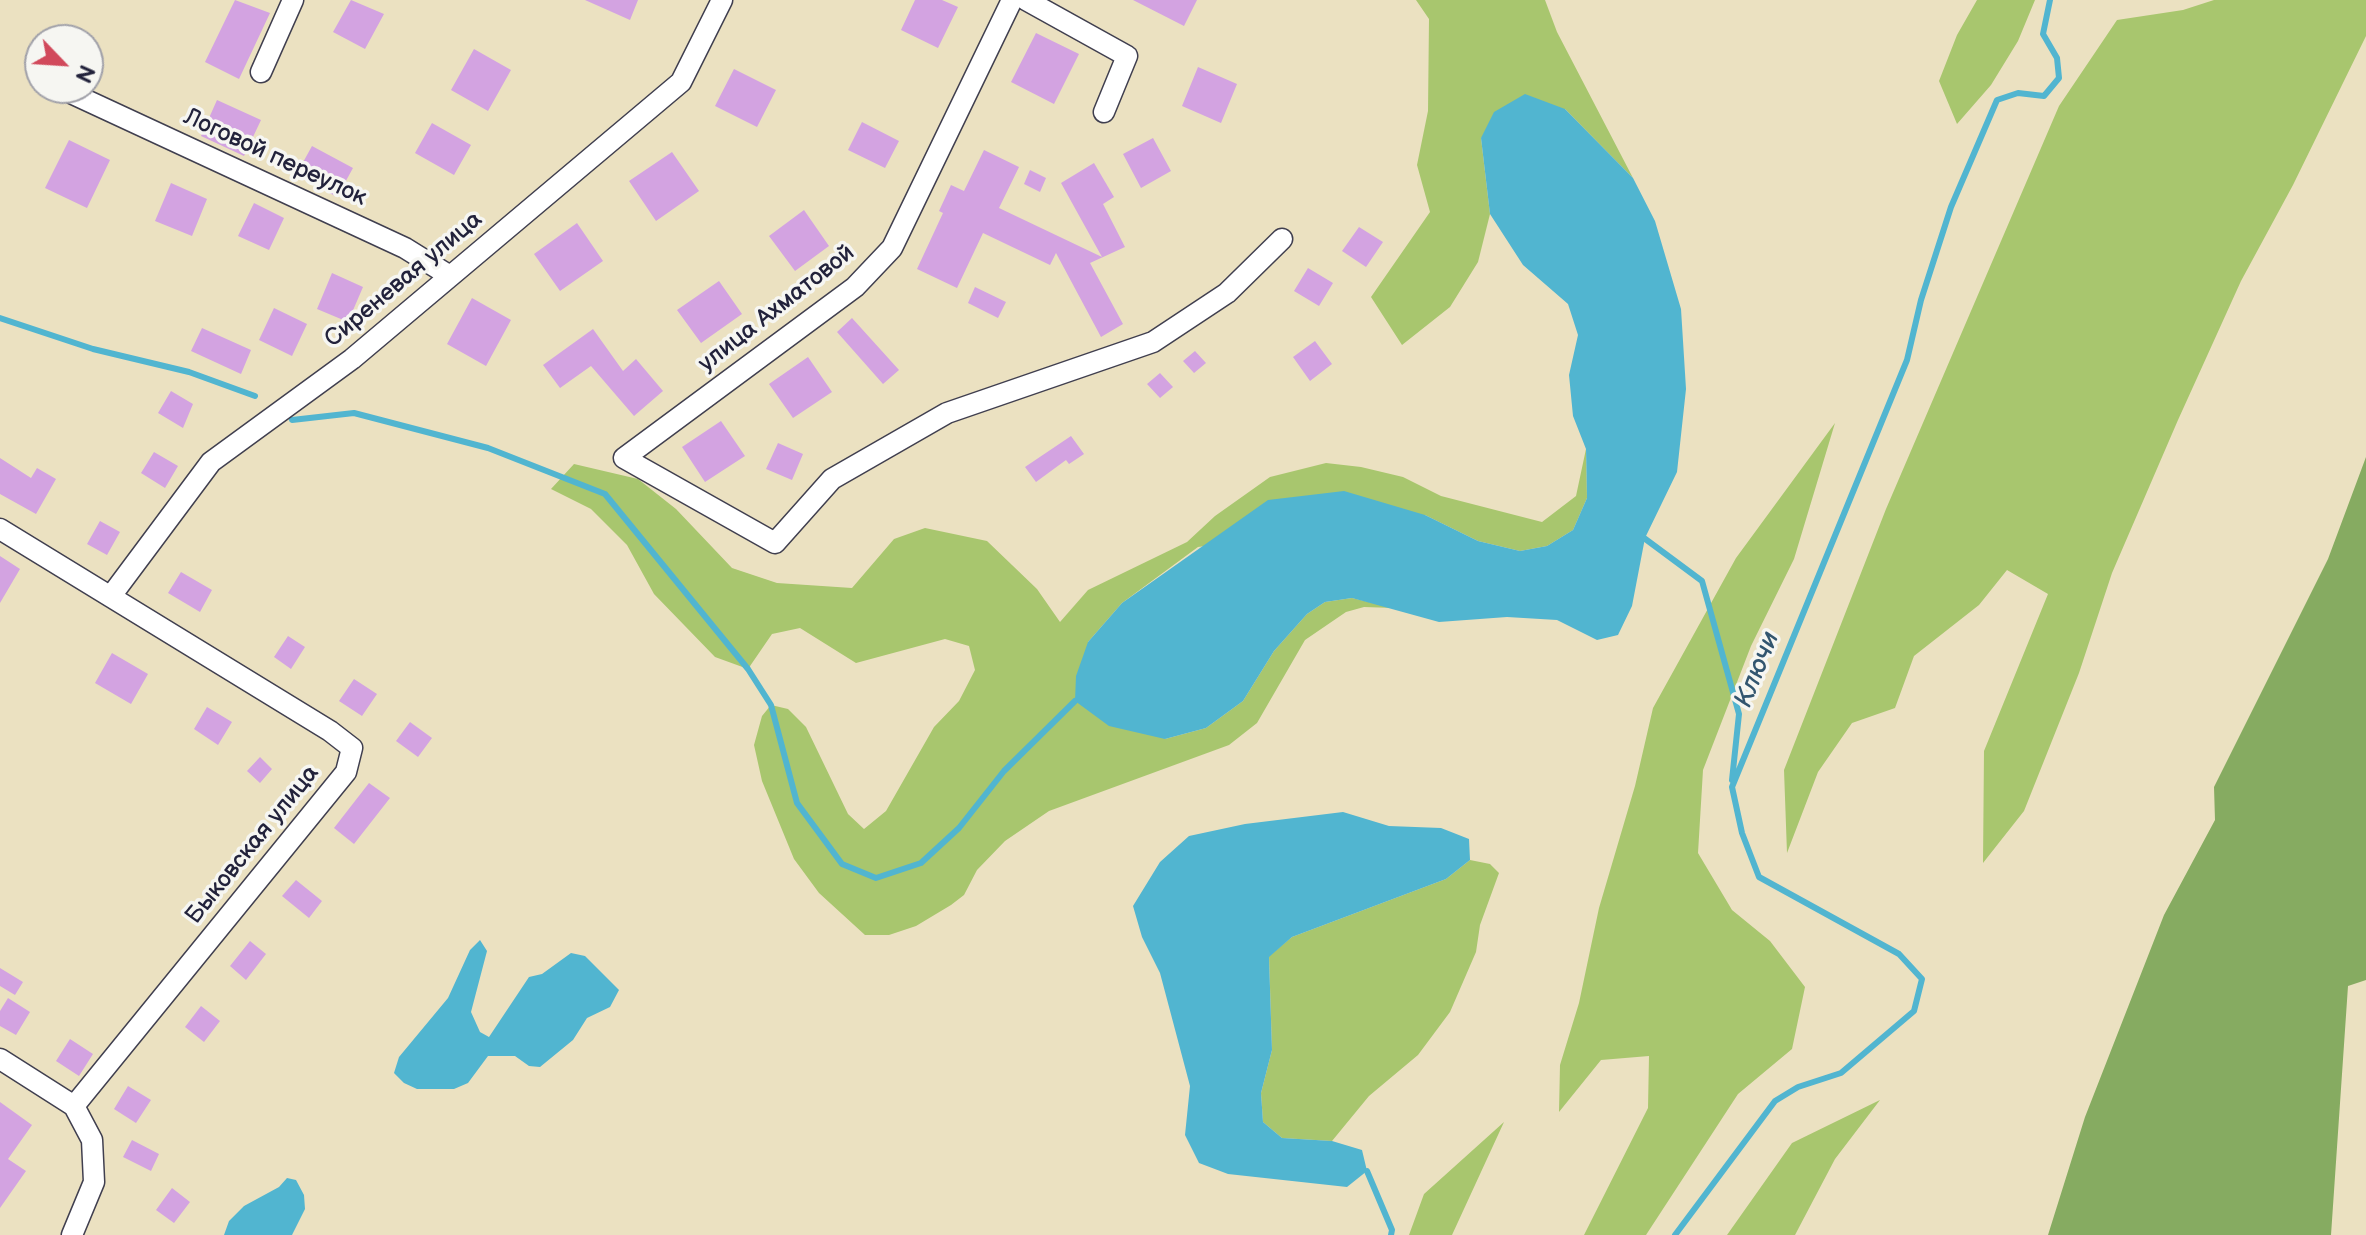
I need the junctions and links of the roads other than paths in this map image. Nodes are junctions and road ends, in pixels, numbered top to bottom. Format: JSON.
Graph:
{"nodes":[{"id":1,"x":293,"y":0,"type":"edge"},
{"id":2,"x":722,"y":0,"type":"edge"},
{"id":3,"x":1012,"y":0,"type":"edge"},
{"id":4,"x":1026,"y":0,"type":"edge"},
{"id":5,"x":261,"y":72,"type":"dead end"},
{"id":6,"x":95,"y":104,"type":"edge"},
{"id":7,"x":1104,"y":112,"type":"dead end"},
{"id":8,"x":1282,"y":239,"type":"dead end"},
{"id":9,"x":450,"y":276,"type":"junction"},
{"id":10,"x":0,"y":529,"type":"edge"},
{"id":11,"x":111,"y":596,"type":"junction"},
{"id":12,"x":0,"y":1059,"type":"edge"},
{"id":13,"x":74,"y":1106,"type":"junction"},
{"id":14,"x":72,"y":1235,"type":"edge"}],
"edges":[{"from":1,"to":5,"type":"street"},
{"from":2,"to":9,"type":"street","name":"Сиреневая улица"},
{"from":3,"to":8,"type":"street","name":"улица Ахматовой"},
{"from":4,"to":7,"type":"street"},
{"from":6,"to":9,"type":"street","name":"Логовой переулок"},
{"from":9,"to":11,"type":"street","name":"Сиреневая улица"},
{"from":10,"to":11,"type":"street","name":"Быковская улица"},
{"from":11,"to":13,"type":"street","name":"Быковская улица"},
{"from":12,"to":13,"type":"street"},
{"from":13,"to":14,"type":"street"}]}
